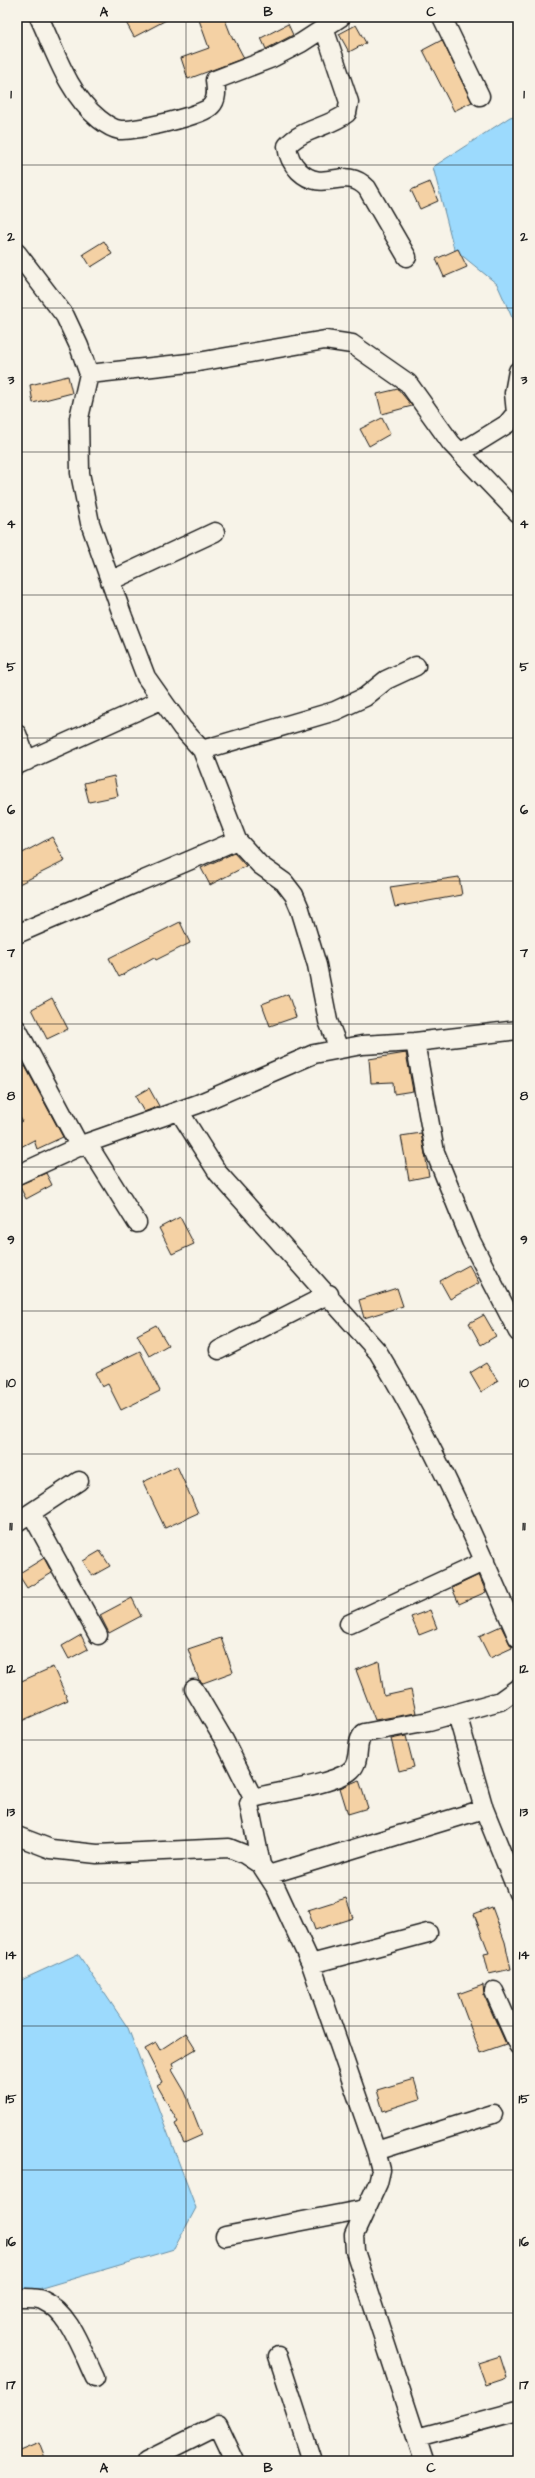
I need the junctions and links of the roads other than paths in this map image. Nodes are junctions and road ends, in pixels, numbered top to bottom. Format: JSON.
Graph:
{"nodes":[{"id":1,"x":39,"y":17,"type":"edge"},
{"id":2,"x":341,"y":17,"type":"edge"},
{"id":3,"x":442,"y":17,"type":"edge"},
{"id":4,"x":324,"y":28,"type":"junction"},
{"id":5,"x":480,"y":96,"type":"dead end"},
{"id":6,"x":17,"y":253,"type":"edge"},
{"id":7,"x":407,"y":257,"type":"dead end"},
{"id":8,"x":518,"y":371,"type":"edge"},
{"id":9,"x":89,"y":374,"type":"junction"},
{"id":10,"x":460,"y":453,"type":"junction"},
{"id":11,"x":518,"y":513,"type":"edge"},
{"id":12,"x":214,"y":532,"type":"dead end"},
{"id":13,"x":110,"y":581,"type":"junction"},
{"id":14,"x":416,"y":666,"type":"dead end"},
{"id":15,"x":161,"y":700,"type":"junction"},
{"id":16,"x":17,"y":734,"type":"edge"},
{"id":17,"x":202,"y":750,"type":"junction"},
{"id":18,"x":22,"y":763,"type":"edge"},
{"id":19,"x":237,"y":840,"type":"junction"},
{"id":20,"x":17,"y":934,"type":"edge"},
{"id":21,"x":17,"y":1029,"type":"edge"},
{"id":22,"x":518,"y":1030,"type":"edge"},
{"id":23,"x":415,"y":1042,"type":"junction"},
{"id":24,"x":339,"y":1049,"type":"junction"},
{"id":25,"x":179,"y":1111,"type":"junction"},
{"id":26,"x":84,"y":1145,"type":"junction"},
{"id":27,"x":17,"y":1175,"type":"edge"},
{"id":28,"x":137,"y":1223,"type":"dead end"},
{"id":29,"x":328,"y":1294,"type":"junction"},
{"id":30,"x":518,"y":1332,"type":"edge"},
{"id":31,"x":219,"y":1350,"type":"dead end"},
{"id":32,"x":79,"y":1481,"type":"dead end"},
{"id":33,"x":24,"y":1517,"type":"edge"},
{"id":34,"x":485,"y":1561,"type":"junction"},
{"id":35,"x":511,"y":1600,"type":"edge"},
{"id":36,"x":349,"y":1624,"type":"dead end"},
{"id":37,"x":98,"y":1635,"type":"dead end"},
{"id":38,"x":518,"y":1638,"type":"edge"},
{"id":39,"x":518,"y":1688,"type":"edge"},
{"id":40,"x":194,"y":1689,"type":"dead end"},
{"id":41,"x":457,"y":1714,"type":"junction"},
{"id":42,"x":253,"y":1798,"type":"junction"},
{"id":43,"x":484,"y":1809,"type":"junction"},
{"id":44,"x":17,"y":1836,"type":"edge"},
{"id":45,"x":264,"y":1870,"type":"junction"},
{"id":46,"x":518,"y":1893,"type":"edge"},
{"id":47,"x":428,"y":1933,"type":"dead end"},
{"id":48,"x":311,"y":1964,"type":"junction"},
{"id":49,"x":494,"y":1991,"type":"dead end"},
{"id":50,"x":518,"y":2045,"type":"edge"},
{"id":51,"x":493,"y":2114,"type":"dead end"},
{"id":52,"x":376,"y":2151,"type":"junction"},
{"id":53,"x":365,"y":2209,"type":"junction"},
{"id":54,"x":225,"y":2236,"type":"dead end"},
{"id":55,"x":17,"y":2298,"type":"edge"},
{"id":56,"x":278,"y":2356,"type":"dead end"},
{"id":57,"x":95,"y":2378,"type":"dead end"},
{"id":58,"x":518,"y":2411,"type":"edge"},
{"id":59,"x":417,"y":2438,"type":"junction"},
{"id":60,"x":146,"y":2461,"type":"edge"},
{"id":61,"x":235,"y":2461,"type":"edge"},
{"id":62,"x":312,"y":2461,"type":"edge"},
{"id":63,"x":423,"y":2461,"type":"edge"}],
"edges":[{"from":1,"to":4,"type":"street"},
{"from":2,"to":4,"type":"street"},
{"from":3,"to":5,"type":"street"},
{"from":4,"to":7,"type":"street"},
{"from":6,"to":9,"type":"street"},
{"from":8,"to":10,"type":"street"},
{"from":9,"to":10,"type":"street"},
{"from":9,"to":13,"type":"street"},
{"from":10,"to":11,"type":"street"},
{"from":12,"to":13,"type":"street"},
{"from":13,"to":15,"type":"street"},
{"from":14,"to":17,"type":"street"},
{"from":15,"to":17,"type":"street"},
{"from":15,"to":18,"type":"street"},
{"from":16,"to":18,"type":"street"},
{"from":17,"to":19,"type":"street"},
{"from":19,"to":20,"type":"street"},
{"from":19,"to":24,"type":"street"},
{"from":21,"to":26,"type":"street"},
{"from":22,"to":23,"type":"street"},
{"from":23,"to":24,"type":"street"},
{"from":23,"to":30,"type":"street"},
{"from":24,"to":25,"type":"street"},
{"from":25,"to":26,"type":"street"},
{"from":25,"to":29,"type":"street"},
{"from":26,"to":27,"type":"street"},
{"from":26,"to":28,"type":"street"},
{"from":29,"to":31,"type":"street"},
{"from":29,"to":34,"type":"street"},
{"from":32,"to":33,"type":"street"},
{"from":33,"to":37,"type":"street"},
{"from":34,"to":35,"type":"street"},
{"from":34,"to":36,"type":"street"},
{"from":35,"to":38,"type":"street"},
{"from":39,"to":41,"type":"street"},
{"from":40,"to":42,"type":"street"},
{"from":41,"to":42,"type":"street"},
{"from":41,"to":43,"type":"street"},
{"from":42,"to":45,"type":"street"},
{"from":43,"to":45,"type":"street"},
{"from":43,"to":46,"type":"street"},
{"from":44,"to":45,"type":"street"},
{"from":45,"to":48,"type":"street"},
{"from":47,"to":48,"type":"street"},
{"from":48,"to":52,"type":"street"},
{"from":49,"to":50,"type":"street"},
{"from":51,"to":52,"type":"street"},
{"from":52,"to":53,"type":"street"},
{"from":53,"to":54,"type":"street"},
{"from":53,"to":59,"type":"street"},
{"from":55,"to":57,"type":"street"},
{"from":56,"to":62,"type":"street"},
{"from":58,"to":59,"type":"street"},
{"from":59,"to":63,"type":"street"},
{"from":60,"to":61,"type":"street"}]}
